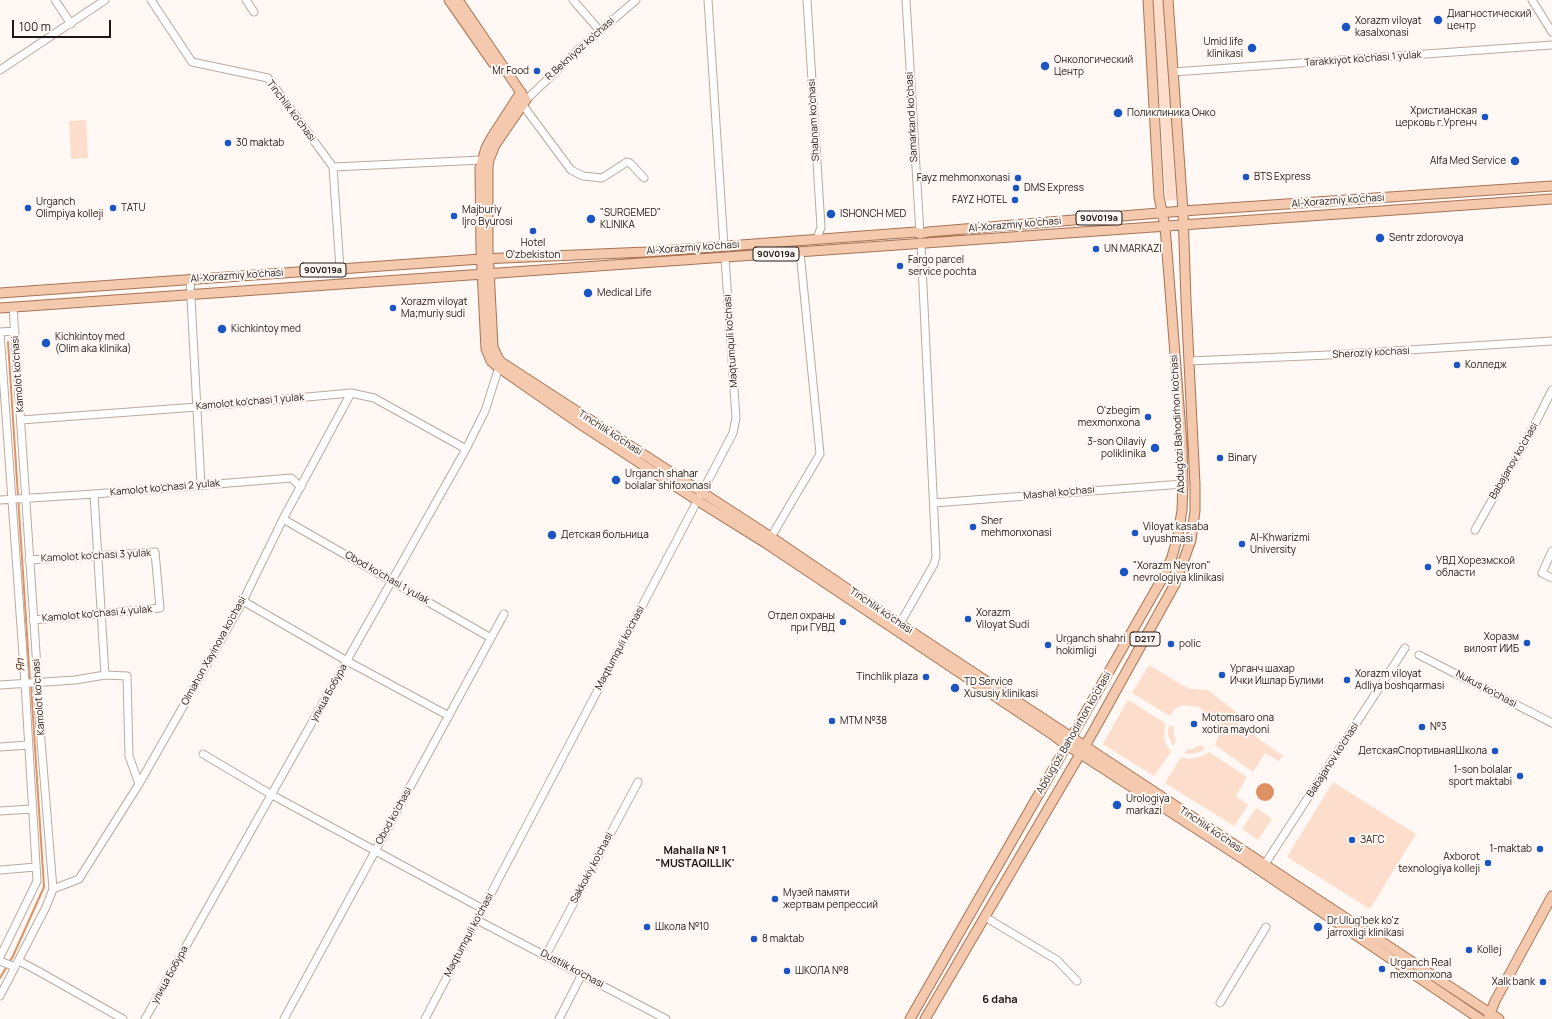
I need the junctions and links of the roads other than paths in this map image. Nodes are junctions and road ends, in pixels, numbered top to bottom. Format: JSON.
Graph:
{"nodes":[{"id":1,"x":55,"y":0,"type":"edge"},
{"id":2,"x":105,"y":0,"type":"edge"},
{"id":3,"x":151,"y":0,"type":"edge"},
{"id":4,"x":246,"y":0,"type":"edge"},
{"id":5,"x":449,"y":0,"type":"edge"},
{"id":6,"x":458,"y":0,"type":"edge"},
{"id":7,"x":573,"y":0,"type":"edge"},
{"id":8,"x":636,"y":0,"type":"edge"},
{"id":9,"x":708,"y":0,"type":"edge"},
{"id":10,"x":807,"y":0,"type":"edge"},
{"id":11,"x":906,"y":0,"type":"edge"},
{"id":12,"x":1148,"y":0,"type":"edge"},
{"id":13,"x":1168,"y":0,"type":"edge"},
{"id":14,"x":1532,"y":0,"type":"edge"},
{"id":15,"x":254,"y":12,"type":"dead end"},
{"id":16,"x":71,"y":24,"type":"junction"},
{"id":17,"x":600,"y":31,"type":"junction"},
{"id":18,"x":1552,"y":32,"type":"edge"},
{"id":19,"x":1552,"y":45,"type":"edge"},
{"id":20,"x":0,"y":69,"type":"edge"},
{"id":21,"x":1173,"y":72,"type":"junction"},
{"id":22,"x":521,"y":98,"type":"junction"},
{"id":23,"x":482,"y":160,"type":"junction"},
{"id":24,"x":333,"y":167,"type":"junction"},
{"id":25,"x":644,"y":178,"type":"dead end"},
{"id":26,"x":1552,"y":186,"type":"edge"},
{"id":27,"x":1552,"y":199,"type":"edge"},
{"id":28,"x":1183,"y":211,"type":"junction"},
{"id":29,"x":1163,"y":213,"type":"junction"},
{"id":30,"x":1183,"y":225,"type":"junction"},
{"id":31,"x":1165,"y":226,"type":"junction"},
{"id":32,"x":920,"y":234,"type":"junction"},
{"id":33,"x":817,"y":239,"type":"junction"},
{"id":34,"x":921,"y":244,"type":"junction"},
{"id":35,"x":724,"y":246,"type":"junction"},
{"id":36,"x":800,"y":252,"type":"junction"},
{"id":37,"x":725,"y":258,"type":"junction"},
{"id":38,"x":485,"y":259,"type":"junction"},
{"id":39,"x":340,"y":268,"type":"junction"},
{"id":40,"x":485,"y":275,"type":"junction"},
{"id":41,"x":190,"y":279,"type":"junction"},
{"id":42,"x":0,"y":293,"type":"edge"},
{"id":43,"x":190,"y":294,"type":"junction"},
{"id":44,"x":13,"y":307,"type":"junction"},
{"id":45,"x":0,"y":308,"type":"edge"},
{"id":46,"x":15,"y":331,"type":"junction"},
{"id":47,"x":1552,"y":341,"type":"edge"},
{"id":48,"x":1189,"y":361,"type":"junction"},
{"id":49,"x":500,"y":365,"type":"junction"},
{"id":50,"x":1552,"y":390,"type":"edge"},
{"id":51,"x":352,"y":393,"type":"junction"},
{"id":52,"x":197,"y":407,"type":"junction"},
{"id":53,"x":21,"y":420,"type":"junction"},
{"id":54,"x":4,"y":421,"type":"edge"},
{"id":55,"x":1182,"y":444,"type":"junction"},
{"id":56,"x":1194,"y":444,"type":"junction"},
{"id":57,"x":466,"y":448,"type":"junction"},
{"id":58,"x":1184,"y":484,"type":"junction"},
{"id":59,"x":201,"y":485,"type":"junction"},
{"id":60,"x":301,"y":487,"type":"junction"},
{"id":61,"x":94,"y":494,"type":"junction"},
{"id":62,"x":700,"y":497,"type":"junction"},
{"id":63,"x":12,"y":498,"type":"junction"},
{"id":64,"x":26,"y":498,"type":"junction"},
{"id":65,"x":0,"y":500,"type":"edge"},
{"id":66,"x":934,"y":503,"type":"junction"},
{"id":67,"x":283,"y":519,"type":"junction"},
{"id":68,"x":1474,"y":530,"type":"dead end"},
{"id":69,"x":771,"y":537,"type":"junction"},
{"id":70,"x":1552,"y":551,"type":"edge"},
{"id":71,"x":98,"y":556,"type":"junction"},
{"id":72,"x":29,"y":560,"type":"junction"},
{"id":73,"x":1552,"y":578,"type":"edge"},
{"id":74,"x":392,"y":581,"type":"junction"},
{"id":75,"x":242,"y":601,"type":"junction"},
{"id":76,"x":160,"y":608,"type":"joint"},
{"id":77,"x":102,"y":614,"type":"junction"},
{"id":78,"x":504,"y":614,"type":"dead end"},
{"id":79,"x":33,"y":620,"type":"junction"},
{"id":80,"x":898,"y":627,"type":"junction"},
{"id":81,"x":491,"y":638,"type":"junction"},
{"id":82,"x":1405,"y":648,"type":"dead end"},
{"id":83,"x":1419,"y":655,"type":"dead end"},
{"id":84,"x":347,"y":661,"type":"junction"},
{"id":85,"x":105,"y":675,"type":"junction"},
{"id":86,"x":25,"y":683,"type":"junction"},
{"id":87,"x":38,"y":683,"type":"junction"},
{"id":88,"x":0,"y":685,"type":"edge"},
{"id":89,"x":449,"y":716,"type":"junction"},
{"id":90,"x":1552,"y":723,"type":"edge"},
{"id":91,"x":1070,"y":741,"type":"junction"},
{"id":92,"x":28,"y":745,"type":"junction"},
{"id":93,"x":0,"y":748,"type":"edge"},
{"id":94,"x":1083,"y":749,"type":"junction"},
{"id":95,"x":203,"y":754,"type":"dead end"},
{"id":96,"x":638,"y":782,"type":"dead end"},
{"id":97,"x":139,"y":784,"type":"junction"},
{"id":98,"x":272,"y":795,"type":"junction"},
{"id":99,"x":32,"y":809,"type":"junction"},
{"id":100,"x":0,"y":812,"type":"edge"},
{"id":101,"x":376,"y":851,"type":"junction"},
{"id":102,"x":36,"y":867,"type":"junction"},
{"id":103,"x":1262,"y":868,"type":"junction"},
{"id":104,"x":0,"y":870,"type":"edge"},
{"id":105,"x":53,"y":889,"type":"junction"},
{"id":106,"x":1552,"y":896,"type":"edge"},
{"id":107,"x":483,"y":909,"type":"junction"},
{"id":108,"x":985,"y":917,"type":"junction"},
{"id":109,"x":477,"y":920,"type":"junction"},
{"id":110,"x":1266,"y":927,"type":"dead end"},
{"id":111,"x":546,"y":955,"type":"junction"},
{"id":112,"x":1,"y":960,"type":"edge"},
{"id":113,"x":15,"y":965,"type":"junction"},
{"id":114,"x":582,"y":974,"type":"junction"},
{"id":115,"x":1077,"y":981,"type":"dead end"},
{"id":116,"x":0,"y":996,"type":"edge"},
{"id":117,"x":1220,"y":1003,"type":"dead end"},
{"id":118,"x":1489,"y":1016,"type":"edge"},
{"id":119,"x":123,"y":1019,"type":"edge"},
{"id":120,"x":145,"y":1019,"type":"edge"},
{"id":121,"x":284,"y":1019,"type":"edge"},
{"id":122,"x":425,"y":1019,"type":"edge"},
{"id":123,"x":559,"y":1019,"type":"edge"},
{"id":124,"x":666,"y":1019,"type":"edge"},
{"id":125,"x":910,"y":1019,"type":"edge"},
{"id":126,"x":925,"y":1019,"type":"edge"},
{"id":127,"x":1480,"y":1019,"type":"edge"},
{"id":128,"x":1499,"y":1019,"type":"edge"}],
"edges":[{"from":1,"to":16,"type":"street"},
{"from":2,"to":16,"type":"street"},
{"from":3,"to":24,"type":"street","name":"Tinchlik ko'chasi"},
{"from":4,"to":15,"type":"street"},
{"from":5,"to":22,"type":"main road"},
{"from":6,"to":22,"type":"main road"},
{"from":7,"to":17,"type":"street"},
{"from":8,"to":17,"type":"street","name":"R.Bekniyoz ko'chasi"},
{"from":9,"to":35,"type":"street"},
{"from":10,"to":33,"type":"street","name":"Shabnam ko’chasi"},
{"from":11,"to":32,"type":"street","name":"Samarkand ko’chasi"},
{"from":12,"to":29,"type":"main road","name":"Abdug’ozi Bahodirhon ko’chasi"},
{"from":13,"to":21,"type":"main road","name":"Abdug’ozi Bahodirhon ko’chasi"},
{"from":14,"to":18,"type":"street"},
{"from":16,"to":20,"type":"street"},
{"from":17,"to":22,"type":"street","name":"R.Bekniyoz ko'chasi"},
{"from":19,"to":21,"type":"street","name":"Tarakkiyot ko'chasi 1 yulak"},
{"from":21,"to":28,"type":"main road","name":"Abdug’ozi Bahodirhon ko’chasi"},
{"from":22,"to":23,"type":"main road","name":"Tinchlik ko'chasi"},
{"from":22,"to":25,"type":"street"},
{"from":22,"to":38,"type":"main road","name":"Tinchlik ko'chasi"},
{"from":23,"to":24,"type":"street"},
{"from":23,"to":38,"type":"main road","name":"Tinchlik ko'chasi"},
{"from":24,"to":39,"type":"street"},
{"from":26,"to":28,"type":"main road","name":"Al-Xorazmiy ko’chasi","number":"90V019a"},
{"from":27,"to":30,"type":"main road","name":"Al-Xorazmiy ko’chasi","number":"90V019a"},
{"from":28,"to":29,"type":"main road","name":"Al-Xorazmiy ko’chasi","number":"90V019a"},
{"from":28,"to":30,"type":"main road","name":"Abdug’ozi Bahodirhon ko’chasi","number":"D217"},
{"from":29,"to":31,"type":"main road","name":"Abdug’ozi Bahodirhon ko’chasi","number":"D217"},
{"from":29,"to":32,"type":"main road","name":"Al-Xorazmiy ko’chasi","number":"90V019a"},
{"from":30,"to":31,"type":"main road","name":"Al-Xorazmiy ko’chasi","number":"90V019a"},
{"from":30,"to":48,"type":"main road","name":"Abdug’ozi Bahodirhon ko’chasi","number":"D217"},
{"from":31,"to":34,"type":"main road","name":"Al-Xorazmiy ko’chasi","number":"90V019a"},
{"from":31,"to":55,"type":"main road","name":"Abdug’ozi Bahodirhon ko’chasi","number":"D217"},
{"from":32,"to":33,"type":"main road","name":"Al-Xorazmiy ko’chasi","number":"90V019a"},
{"from":33,"to":35,"type":"main road","name":"Al-Xorazmiy ko’chasi","number":"90V019a"},
{"from":34,"to":36,"type":"main road","name":"Al-Xorazmiy ko’chasi","number":"90V019a"},
{"from":34,"to":66,"type":"street"},
{"from":35,"to":38,"type":"main road","name":"Al-Xorazmiy ko’chasi","number":"90V019a"},
{"from":36,"to":37,"type":"main road","name":"Al-Xorazmiy ko’chasi","number":"90V019a"},
{"from":36,"to":69,"type":"street"},
{"from":37,"to":40,"type":"main road","name":"Al-Xorazmiy ko’chasi","number":"90V019a"},
{"from":37,"to":62,"type":"street","name":"Maqtumquli ko'chasi"},
{"from":38,"to":39,"type":"main road","name":"Al-Xorazmiy ko’chasi","number":"90V019a"},
{"from":38,"to":40,"type":"main road","name":"Tinchlik ko'chasi"},
{"from":39,"to":41,"type":"main road","name":"Al-Xorazmiy ko’chasi","number":"90V019a"},
{"from":40,"to":43,"type":"main road","name":"Al-Xorazmiy ko’chasi","number":"90V019a"},
{"from":40,"to":49,"type":"main road","name":"Tinchlik ko'chasi"},
{"from":41,"to":42,"type":"main road","name":"Al-Xorazmiy ko’chasi","number":"90V019a"},
{"from":41,"to":43,"type":"street"},
{"from":43,"to":44,"type":"main road","name":"Al-Xorazmiy ko’chasi","number":"90V019a"},
{"from":43,"to":52,"type":"street"},
{"from":44,"to":45,"type":"main road","name":"Al-Xorazmiy ko’chasi","number":"90V019a"},
{"from":44,"to":46,"type":"street"},
{"from":46,"to":53,"type":"street","name":"Kamolot ko'chasi"},
{"from":46,"to":54,"type":"street","name":"Kamolot ko'chasi"},
{"from":47,"to":48,"type":"street","name":"Sheroziy kochasi"},
{"from":48,"to":56,"type":"main road","name":"Abdug’ozi Bahodirhon ko’chasi","number":"D217"},
{"from":49,"to":57,"type":"street","name":"улица Бобура"},
{"from":49,"to":62,"type":"main road","name":"Tinchlik ko'chasi"},
{"from":50,"to":68,"type":"street","name":"Babajanov ko'chasi"},
{"from":51,"to":52,"type":"street","name":"Kamolot ko'chasi 1 yulak"},
{"from":51,"to":57,"type":"street","name":"Kamolot ko'chasi 1 yulak"},
{"from":51,"to":60,"type":"street","name":"Olmahon Xayinova ko'chasi"},
{"from":52,"to":53,"type":"street","name":"Kamolot ko'chasi 1 yulak"},
{"from":52,"to":59,"type":"street"},
{"from":53,"to":64,"type":"street","name":"Kamolot ko'chasi"},
{"from":54,"to":63,"type":"street","name":"Kamolot ko'chasi"},
{"from":55,"to":56,"type":"main road"},
{"from":55,"to":58,"type":"main road","name":"Abdug’ozi Bahodirhon ko’chasi","number":"D217"},
{"from":56,"to":94,"type":"main road","name":"Abdug’ozi Bahodirhon ko’chasi","number":"D217"},
{"from":57,"to":74,"type":"street","name":"улица Бобура"},
{"from":58,"to":66,"type":"street","name":"Mashal ko'chasi"},
{"from":58,"to":91,"type":"main road","name":"Abdug’ozi Bahodirhon ko’chasi","number":"D217"},
{"from":59,"to":60,"type":"street","name":"Kamolot ko'chasi 2 yulak"},
{"from":59,"to":61,"type":"street","name":"Kamolot ko'chasi 2 yulak"},
{"from":60,"to":67,"type":"street","name":"Olmahon Xayinova ko'chasi"},
{"from":61,"to":64,"type":"street","name":"Kamolot ko'chasi 2 yulak"},
{"from":61,"to":71,"type":"street"},
{"from":62,"to":69,"type":"main road","name":"Tinchlik ko'chasi"},
{"from":62,"to":80,"type":"main road","name":"Tinchlik ko'chasi"},
{"from":62,"to":107,"type":"street","name":"Maqtumquli ko'chasi"},
{"from":63,"to":64,"type":"street","name":"Kamolot ko'chasi 2 yulak"},
{"from":63,"to":65,"type":"street","name":"Kamolot ko'chasi 2 yulak"},
{"from":63,"to":86,"type":"street","name":"Kamolot ko'chasi"},
{"from":64,"to":72,"type":"street","name":"Kamolot ko'chasi"},
{"from":66,"to":80,"type":"street"},
{"from":67,"to":74,"type":"street","name":"Obod ko'chasi 1 yulak"},
{"from":67,"to":75,"type":"street","name":"Olmahon Xayinova ko'chasi"},
{"from":69,"to":80,"type":"main road","name":"Tinchlik ko'chasi"},
{"from":70,"to":73,"type":"street"},
{"from":71,"to":72,"type":"street","name":"Kamolot ko'chasi 3 yulak"},
{"from":71,"to":76,"type":"street","name":"Kamolot ko'chasi 3 yulak"},
{"from":71,"to":77,"type":"street"},
{"from":72,"to":79,"type":"street","name":"Kamolot ko'chasi"},
{"from":74,"to":81,"type":"street","name":"Obod ko'chasi 1 yulak"},
{"from":74,"to":84,"type":"street","name":"улица Бобура"},
{"from":75,"to":84,"type":"street"},
{"from":75,"to":97,"type":"street","name":"Olmahon Xayinova ko'chasi"},
{"from":76,"to":77,"type":"street","name":"Kamolot ko'chasi 4 yulak"},
{"from":77,"to":79,"type":"street","name":"Kamolot ko'chasi 4 yulak"},
{"from":77,"to":85,"type":"street"},
{"from":78,"to":81,"type":"street","name":"Obod ko'chasi"},
{"from":79,"to":87,"type":"street","name":"Kamolot ko'chasi"},
{"from":80,"to":91,"type":"main road","name":"Tinchlik ko'chasi"},
{"from":81,"to":89,"type":"street","name":"Obod ko'chasi"},
{"from":82,"to":103,"type":"street","name":"Babajanov ko'chasi"},
{"from":83,"to":90,"type":"street","name":"Nukus ko'chasi"},
{"from":84,"to":89,"type":"street"},
{"from":84,"to":98,"type":"street","name":"улица Бобура"},
{"from":85,"to":87,"type":"street"},
{"from":85,"to":97,"type":"street"},
{"from":86,"to":87,"type":"street"},
{"from":86,"to":88,"type":"street"},
{"from":86,"to":92,"type":"street","name":"Kamolot ko'chasi"},
{"from":87,"to":105,"type":"street","name":"Kamolot ko'chasi"},
{"from":89,"to":101,"type":"street","name":"Obod ko'chasi"},
{"from":91,"to":94,"type":"main road","name":"Tinchlik ko'chasi"},
{"from":91,"to":125,"type":"main road","name":"Abdug’ozi Bahodirhon ko’chasi","number":"D217"},
{"from":92,"to":93,"type":"street"},
{"from":92,"to":99,"type":"street","name":"Kamolot ko'chasi"},
{"from":94,"to":103,"type":"main road","name":"Tinchlik ko'chasi"},
{"from":94,"to":108,"type":"main road","name":"Abdug’ozi Bahodirhon ko’chasi","number":"D217"},
{"from":95,"to":98,"type":"street"},
{"from":96,"to":111,"type":"street","name":"Sakkokiy ko'chasi"},
{"from":97,"to":105,"type":"street","name":"Olmahon Xayinova ko'chasi"},
{"from":98,"to":101,"type":"street"},
{"from":98,"to":120,"type":"street","name":"улица Бобура"},
{"from":99,"to":100,"type":"street"},
{"from":99,"to":102,"type":"street","name":"Kamolot ko'chasi"},
{"from":101,"to":107,"type":"street"},
{"from":101,"to":121,"type":"street","name":"Obod ko'chasi"},
{"from":102,"to":104,"type":"street"},
{"from":102,"to":112,"type":"street","name":"Kamolot ko'chasi"},
{"from":103,"to":118,"type":"main road","name":"Tinchlik ko'chasi"},
{"from":103,"to":127,"type":"main road","name":"Tinchlik ko'chasi"},
{"from":105,"to":113,"type":"street","name":"Kamolot ko'chasi"},
{"from":106,"to":118,"type":"main road"},
{"from":107,"to":109,"type":"street","name":"Maqtumquli ko'chasi"},
{"from":108,"to":115,"type":"street"},
{"from":108,"to":126,"type":"main road","name":"Abdug’ozi Bahodirhon ko’chasi","number":"D217"},
{"from":109,"to":111,"type":"street","name":"Dustlik ko'chasi"},
{"from":109,"to":122,"type":"street","name":"Maqtumquli ko'chasi"},
{"from":110,"to":117,"type":"street"},
{"from":111,"to":114,"type":"street","name":"Dustlik ko'chasi"},
{"from":112,"to":113,"type":"street"},
{"from":113,"to":116,"type":"street","name":"Kamolot ko'chasi"},
{"from":113,"to":119,"type":"street"},
{"from":114,"to":123,"type":"street"},
{"from":114,"to":124,"type":"street","name":"Dustlik ko'chasi"},
{"from":118,"to":128,"type":"main road","name":"Tinchlik ko'chasi"}]}
